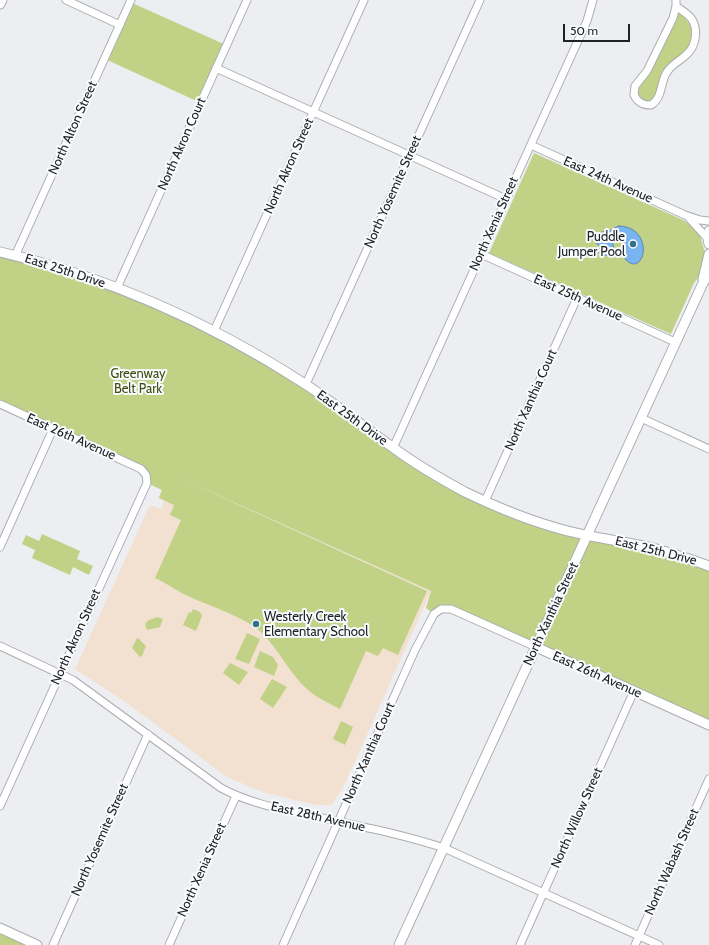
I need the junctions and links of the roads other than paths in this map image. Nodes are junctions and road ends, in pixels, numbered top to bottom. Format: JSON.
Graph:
{"nodes":[{"id":1,"x":2,"y":0,"type":"edge"},
{"id":2,"x":66,"y":0,"type":"edge"},
{"id":3,"x":131,"y":0,"type":"edge"},
{"id":4,"x":247,"y":0,"type":"edge"},
{"id":5,"x":364,"y":0,"type":"edge"},
{"id":6,"x":480,"y":0,"type":"edge"},
{"id":7,"x":593,"y":0,"type":"edge"},
{"id":8,"x":676,"y":3,"type":"edge"},
{"id":9,"x":0,"y":4,"type":"edge"},
{"id":10,"x":120,"y":25,"type":"junction"},
{"id":11,"x":216,"y":68,"type":"junction"},
{"id":12,"x":313,"y":112,"type":"junction"},
{"id":13,"x":531,"y":145,"type":"junction"},
{"id":14,"x":409,"y":156,"type":"junction"},
{"id":15,"x":506,"y":200,"type":"junction"},
{"id":16,"x":685,"y":214,"type":"junction"},
{"id":17,"x":709,"y":221,"type":"edge"},
{"id":18,"x":709,"y":238,"type":"edge"},
{"id":19,"x":0,"y":252,"type":"edge"},
{"id":20,"x":481,"y":254,"type":"junction"},
{"id":21,"x":709,"y":254,"type":"edge"},
{"id":22,"x":15,"y":256,"type":"junction"},
{"id":23,"x":709,"y":274,"type":"edge"},
{"id":24,"x":702,"y":283,"type":"junction"},
{"id":25,"x":117,"y":288,"type":"junction"},
{"id":26,"x":577,"y":298,"type":"junction"},
{"id":27,"x":214,"y":331,"type":"junction"},
{"id":28,"x":675,"y":342,"type":"junction"},
{"id":29,"x":306,"y":384,"type":"junction"},
{"id":30,"x":0,"y":404,"type":"edge"},
{"id":31,"x":641,"y":418,"type":"junction"},
{"id":32,"x":54,"y":429,"type":"junction"},
{"id":33,"x":393,"y":448,"type":"junction"},
{"id":34,"x":709,"y":449,"type":"edge"},
{"id":35,"x":141,"y":469,"type":"joint"},
{"id":36,"x":485,"y":501,"type":"junction"},
{"id":37,"x":587,"y":535,"type":"junction"},
{"id":38,"x":0,"y":547,"type":"edge"},
{"id":39,"x":709,"y":566,"type":"edge"},
{"id":40,"x":441,"y":609,"type":"joint"},
{"id":41,"x":0,"y":646,"type":"edge"},
{"id":42,"x":536,"y":647,"type":"junction"},
{"id":43,"x":60,"y":673,"type":"junction"},
{"id":44,"x":634,"y":691,"type":"junction"},
{"id":45,"x":709,"y":725,"type":"edge"},
{"id":46,"x":148,"y":734,"type":"junction"},
{"id":47,"x":709,"y":779,"type":"edge"},
{"id":48,"x":236,"y":796,"type":"junction"},
{"id":49,"x":0,"y":806,"type":"edge"},
{"id":50,"x":338,"y":821,"type":"junction"},
{"id":51,"x":444,"y":848,"type":"junction"},
{"id":52,"x":543,"y":893,"type":"junction"},
{"id":53,"x":0,"y":928,"type":"edge"},
{"id":54,"x":639,"y":936,"type":"junction"},
{"id":55,"x":37,"y":945,"type":"edge"},
{"id":56,"x":53,"y":945,"type":"edge"},
{"id":57,"x":169,"y":945,"type":"edge"},
{"id":58,"x":283,"y":945,"type":"edge"},
{"id":59,"x":399,"y":945,"type":"edge"},
{"id":60,"x":520,"y":945,"type":"edge"},
{"id":61,"x":635,"y":945,"type":"edge"},
{"id":62,"x":659,"y":945,"type":"edge"}],
"edges":[{"from":1,"to":9,"type":"street"},
{"from":2,"to":10,"type":"street"},
{"from":3,"to":10,"type":"street","name":"North Alton Street"},
{"from":4,"to":11,"type":"street","name":"North Akron Court"},
{"from":5,"to":12,"type":"street","name":"North Akron Street"},
{"from":6,"to":14,"type":"street","name":"North Yosemite Street"},
{"from":7,"to":13,"type":"street","name":"North Xenia Street"},
{"from":8,"to":8,"type":"street"},
{"from":10,"to":22,"type":"street","name":"North Alton Street"},
{"from":11,"to":12,"type":"street"},
{"from":11,"to":25,"type":"street","name":"North Akron Court"},
{"from":12,"to":14,"type":"street"},
{"from":12,"to":27,"type":"street","name":"North Akron Street"},
{"from":13,"to":15,"type":"street","name":"North Xenia Street"},
{"from":13,"to":16,"type":"street","name":"East 24th Avenue"},
{"from":14,"to":15,"type":"street"},
{"from":14,"to":29,"type":"street","name":"North Yosemite Street"},
{"from":15,"to":20,"type":"street","name":"North Xenia Street"},
{"from":16,"to":17,"type":"street","name":"East 24th Avenue"},
{"from":16,"to":18,"type":"street","name":"East 24th Avenue"},
{"from":19,"to":22,"type":"street","name":"East 25th Drive"},
{"from":20,"to":26,"type":"street","name":"East 25th Avenue"},
{"from":20,"to":33,"type":"street","name":"North Xenia Street"},
{"from":21,"to":24,"type":"street","name":"North Xanthia Street"},
{"from":22,"to":25,"type":"street","name":"East 25th Drive"},
{"from":23,"to":24,"type":"street","name":"North Xanthia Street"},
{"from":24,"to":28,"type":"street","name":"North Xanthia Street"},
{"from":25,"to":27,"type":"street","name":"East 25th Drive"},
{"from":26,"to":28,"type":"street","name":"East 25th Avenue"},
{"from":26,"to":36,"type":"street","name":"North Xanthia Court"},
{"from":27,"to":29,"type":"street","name":"East 25th Drive"},
{"from":28,"to":31,"type":"street","name":"North Xanthia Street"},
{"from":29,"to":33,"type":"street","name":"East 25th Drive"},
{"from":30,"to":32,"type":"street","name":"East 26th Avenue"},
{"from":31,"to":34,"type":"street"},
{"from":31,"to":37,"type":"street","name":"North Xanthia Street"},
{"from":32,"to":35,"type":"street","name":"East 26th Avenue"},
{"from":32,"to":38,"type":"street"},
{"from":33,"to":36,"type":"street","name":"East 25th Drive"},
{"from":35,"to":43,"type":"street","name":"North Akron Street"},
{"from":36,"to":37,"type":"street","name":"East 25th Drive"},
{"from":37,"to":39,"type":"street","name":"East 25th Drive"},
{"from":37,"to":42,"type":"street","name":"North Xanthia Street"},
{"from":40,"to":42,"type":"street","name":"East 26th Avenue"},
{"from":40,"to":50,"type":"street","name":"North Xanthia Court"},
{"from":41,"to":43,"type":"street","name":"East 28th Avenue"},
{"from":42,"to":44,"type":"street","name":"East 26th Avenue"},
{"from":42,"to":51,"type":"street","name":"North Xanthia Street"},
{"from":43,"to":46,"type":"street","name":"East 28th Avenue"},
{"from":43,"to":49,"type":"street","name":"North Akron Street"},
{"from":44,"to":45,"type":"street","name":"East 26th Avenue"},
{"from":44,"to":52,"type":"street","name":"North Willow Street"},
{"from":46,"to":48,"type":"street","name":"East 28th Avenue"},
{"from":46,"to":56,"type":"street","name":"North Yosemite Street"},
{"from":47,"to":54,"type":"street","name":"North Wabash Street"},
{"from":48,"to":50,"type":"street","name":"East 28th Avenue"},
{"from":48,"to":57,"type":"street","name":"North Xenia Street"},
{"from":50,"to":51,"type":"street","name":"East 28th Avenue"},
{"from":50,"to":58,"type":"street","name":"North Xanthia Court"},
{"from":51,"to":52,"type":"street","name":"East 28th Avenue"},
{"from":51,"to":59,"type":"street","name":"North Xanthia Street"},
{"from":52,"to":54,"type":"street","name":"East 28th Avenue"},
{"from":52,"to":60,"type":"street","name":"North Willow Street"},
{"from":53,"to":55,"type":"street"},
{"from":54,"to":61,"type":"street","name":"North Wabash Street"},
{"from":54,"to":62,"type":"street","name":"East 28th Avenue"}]}
